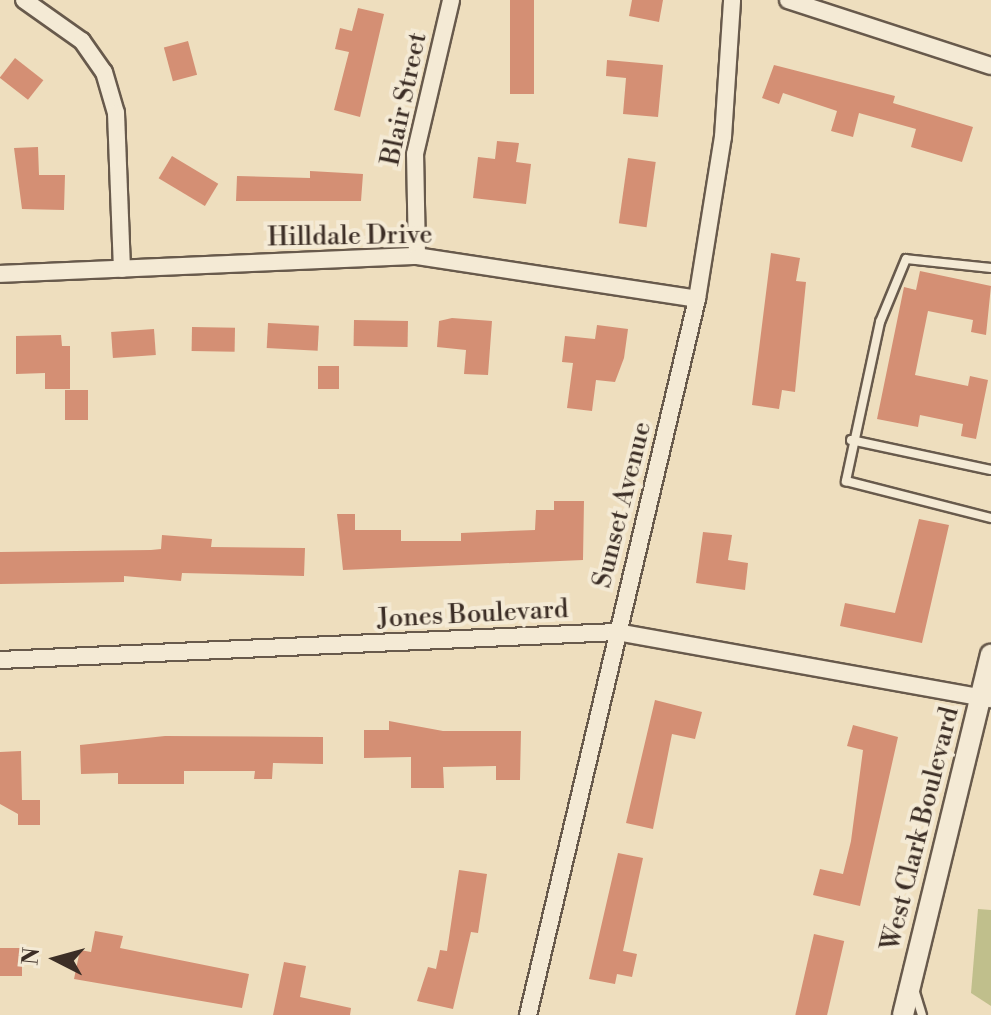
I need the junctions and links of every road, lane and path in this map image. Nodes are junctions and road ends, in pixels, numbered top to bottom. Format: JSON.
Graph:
{"nodes":[{"id":1,"x":24,"y":0,"type":"edge"},
{"id":2,"x":451,"y":0,"type":"edge"},
{"id":3,"x":732,"y":0,"type":"edge"},
{"id":4,"x":788,"y":0,"type":"edge"},
{"id":5,"x":991,"y":66,"type":"edge"},
{"id":6,"x":417,"y":256,"type":"junction"},
{"id":7,"x":991,"y":268,"type":"edge"},
{"id":8,"x":122,"y":269,"type":"junction"},
{"id":9,"x":0,"y":274,"type":"edge"},
{"id":10,"x":697,"y":299,"type":"junction"},
{"id":11,"x":851,"y":440,"type":"junction"},
{"id":12,"x":991,"y":470,"type":"edge"},
{"id":13,"x":991,"y":518,"type":"edge"},
{"id":14,"x":617,"y":632,"type":"junction"},
{"id":15,"x":991,"y":655,"type":"edge"},
{"id":16,"x":0,"y":660,"type":"edge"},
{"id":17,"x":986,"y":698,"type":"edge"},
{"id":18,"x":911,"y":981,"type":"junction"},
{"id":19,"x":528,"y":1015,"type":"edge"},
{"id":20,"x":903,"y":1015,"type":"edge"},
{"id":21,"x":922,"y":1015,"type":"edge"}],
"edges":[{"from":1,"to":8,"type":"street"},
{"from":2,"to":6,"type":"street","name":"Blair Street"},
{"from":3,"to":10,"type":"street","name":"Sunset Avenue"},
{"from":4,"to":5,"type":"street"},
{"from":6,"to":8,"type":"street","name":"Hilldale Drive"},
{"from":6,"to":10,"type":"street","name":"Hilldale Drive"},
{"from":7,"to":11,"type":"lane"},
{"from":8,"to":9,"type":"street","name":"Hilldale Drive"},
{"from":10,"to":14,"type":"street","name":"Sunset Avenue"},
{"from":11,"to":12,"type":"lane"},
{"from":11,"to":13,"type":"lane"},
{"from":14,"to":16,"type":"street","name":"Jones Boulevard"},
{"from":14,"to":17,"type":"street","name":"Jones Boulevard"},
{"from":14,"to":19,"type":"street","name":"Sunset Avenue"},
{"from":15,"to":17,"type":"street","name":"West Clark Boulevard"},
{"from":17,"to":18,"type":"street","name":"West Clark Boulevard"},
{"from":18,"to":20,"type":"street","name":"West Clark Boulevard"},
{"from":18,"to":21,"type":"lane"}]}
